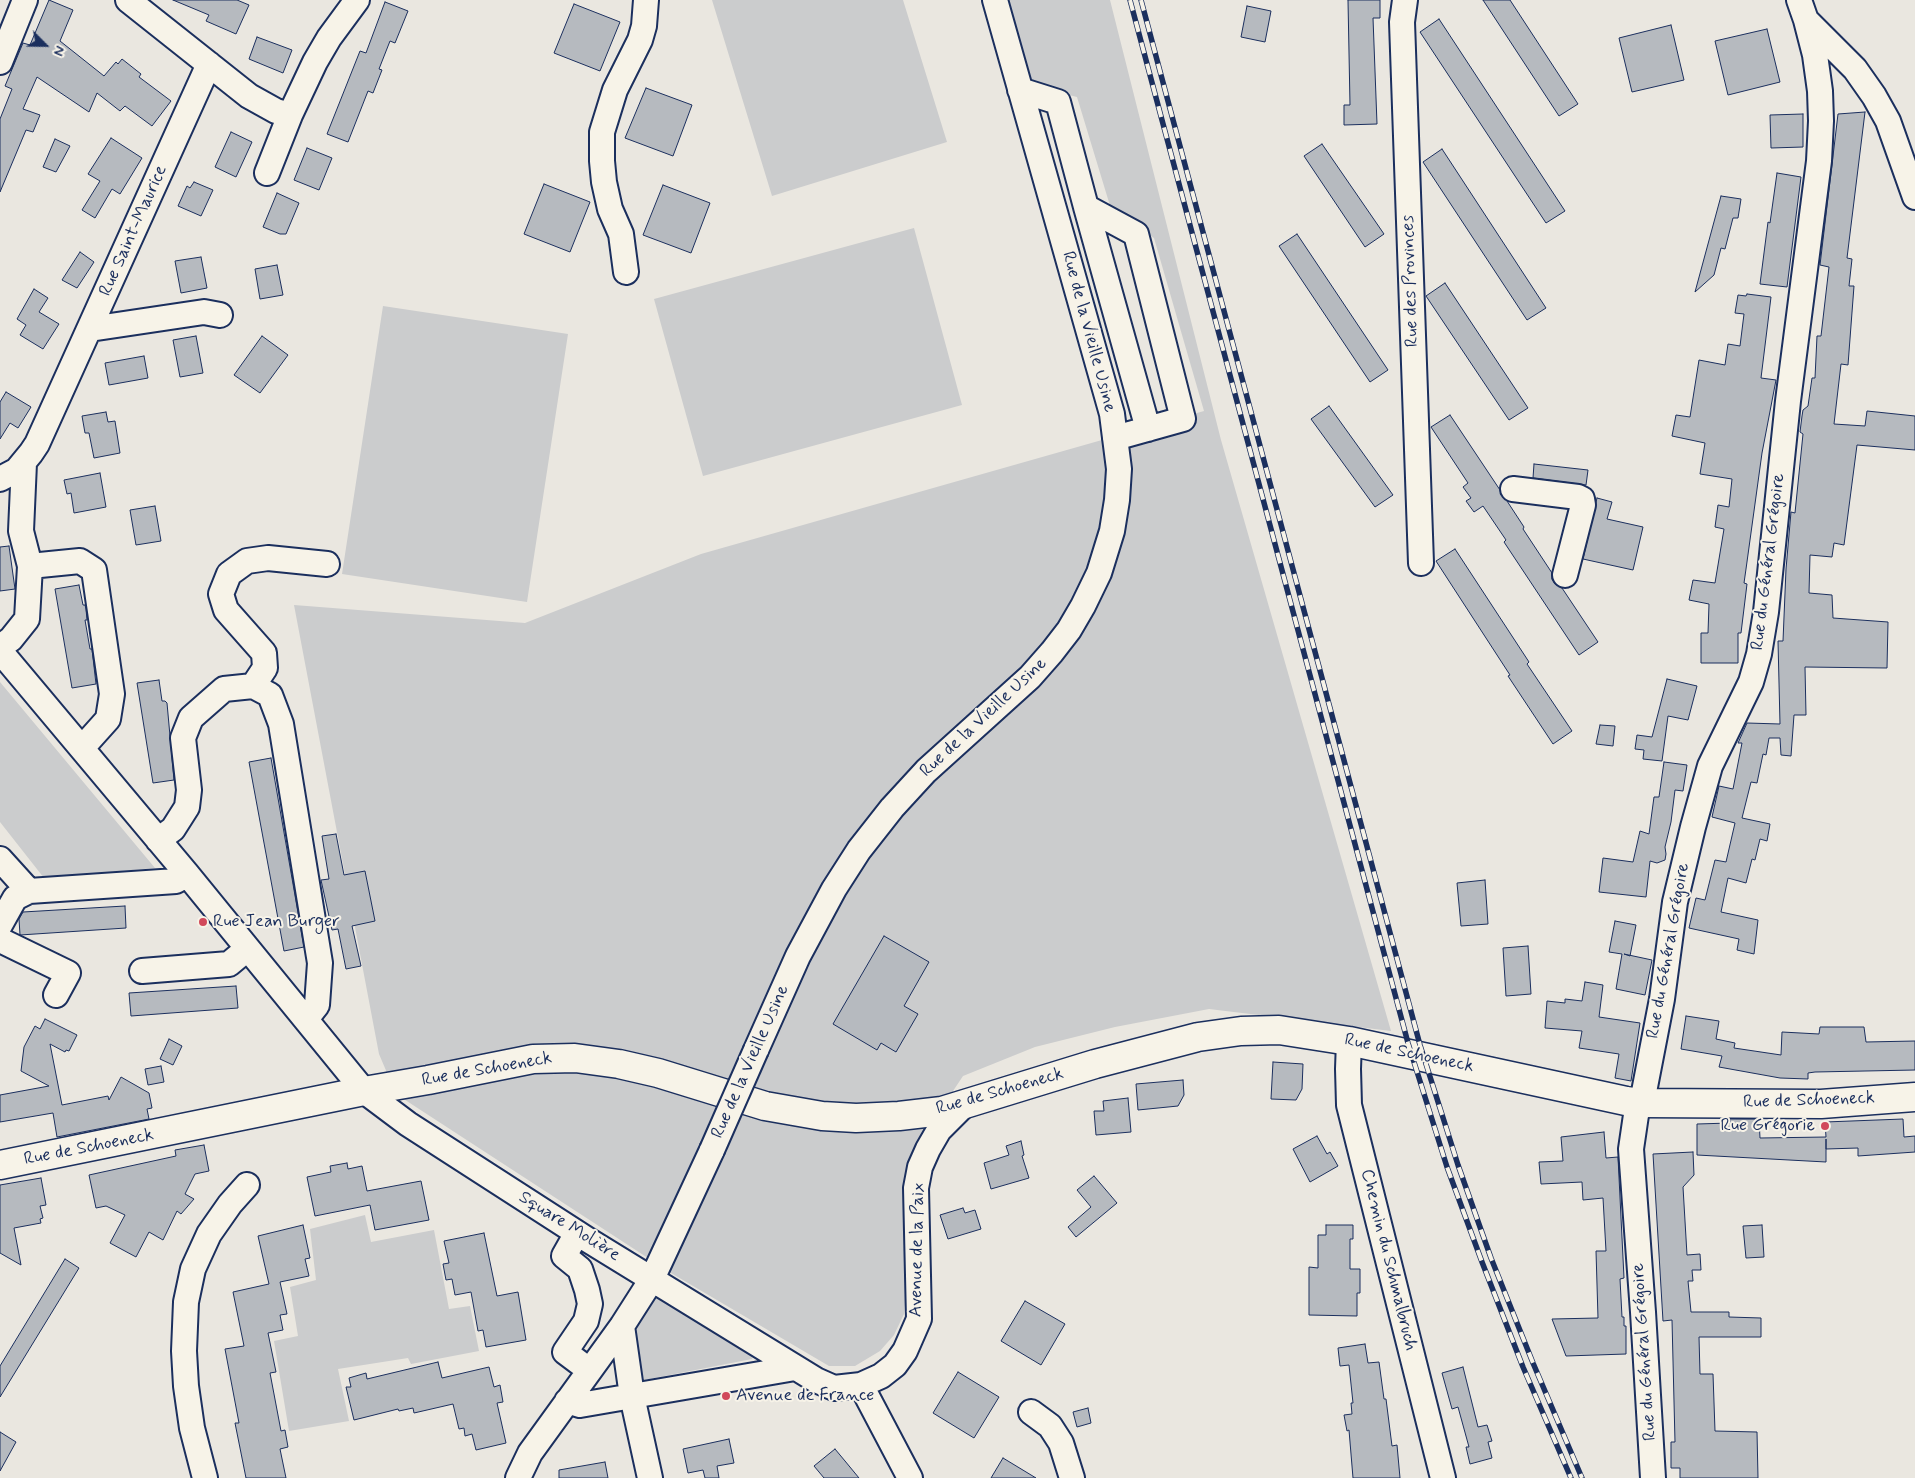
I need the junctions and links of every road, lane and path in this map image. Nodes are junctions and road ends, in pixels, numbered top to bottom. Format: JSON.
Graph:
{"nodes":[{"id":1,"x":24,"y":0,"type":"edge"},
{"id":2,"x":128,"y":0,"type":"edge"},
{"id":3,"x":357,"y":0,"type":"edge"},
{"id":4,"x":646,"y":0,"type":"edge"},
{"id":5,"x":995,"y":0,"type":"edge"},
{"id":6,"x":1405,"y":0,"type":"edge"},
{"id":7,"x":1803,"y":10,"type":"edge"},
{"id":8,"x":0,"y":62,"type":"edge"},
{"id":9,"x":209,"y":64,"type":"junction"},
{"id":10,"x":1020,"y":90,"type":"junction"},
{"id":11,"x":290,"y":115,"type":"junction"},
{"id":12,"x":267,"y":173,"type":"dead end"},
{"id":13,"x":1915,"y":197,"type":"edge"},
{"id":14,"x":1086,"y":207,"type":"junction"},
{"id":15,"x":626,"y":272,"type":"dead end"},
{"id":16,"x":220,"y":315,"type":"dead end"},
{"id":17,"x":90,"y":329,"type":"junction"},
{"id":18,"x":1148,"y":428,"type":"junction"},
{"id":19,"x":1115,"y":438,"type":"junction"},
{"id":20,"x":24,"y":463,"type":"junction"},
{"id":21,"x":0,"y":479,"type":"edge"},
{"id":22,"x":1513,"y":489,"type":"dead end"},
{"id":23,"x":1421,"y":563,"type":"dead end"},
{"id":24,"x":327,"y":564,"type":"dead end"},
{"id":25,"x":30,"y":566,"type":"junction"},
{"id":26,"x":1566,"y":575,"type":"dead end"},
{"id":27,"x":0,"y":649,"type":"edge"},
{"id":28,"x":253,"y":686,"type":"junction"},
{"id":29,"x":82,"y":748,"type":"junction"},
{"id":30,"x":158,"y":840,"type":"junction"},
{"id":31,"x":0,"y":858,"type":"edge"},
{"id":32,"x":187,"y":874,"type":"junction"},
{"id":33,"x":29,"y":891,"type":"junction"},
{"id":34,"x":0,"y":925,"type":"edge"},
{"id":35,"x":0,"y":940,"type":"edge"},
{"id":36,"x":247,"y":949,"type":"junction"},
{"id":37,"x":142,"y":971,"type":"dead end"},
{"id":38,"x":56,"y":995,"type":"dead end"},
{"id":39,"x":306,"y":1019,"type":"junction"},
{"id":40,"x":1349,"y":1040,"type":"junction"},
{"id":41,"x":364,"y":1091,"type":"junction"},
{"id":42,"x":1915,"y":1097,"type":"edge"},
{"id":43,"x":1641,"y":1103,"type":"junction"},
{"id":44,"x":965,"y":1104,"type":"junction"},
{"id":45,"x":0,"y":1165,"type":"edge"},
{"id":46,"x":247,"y":1185,"type":"dead end"},
{"id":47,"x":577,"y":1233,"type":"junction"},
{"id":48,"x":652,"y":1279,"type":"junction"},
{"id":49,"x":622,"y":1326,"type":"junction"},
{"id":50,"x":795,"y":1368,"type":"junction"},
{"id":51,"x":589,"y":1370,"type":"junction"},
{"id":52,"x":861,"y":1386,"type":"junction"},
{"id":53,"x":632,"y":1396,"type":"junction"},
{"id":54,"x":567,"y":1401,"type":"junction"},
{"id":55,"x":1031,"y":1412,"type":"dead end"},
{"id":56,"x":199,"y":1476,"type":"edge"},
{"id":57,"x":518,"y":1478,"type":"edge"},
{"id":58,"x":650,"y":1478,"type":"edge"},
{"id":59,"x":910,"y":1478,"type":"edge"},
{"id":60,"x":1072,"y":1478,"type":"edge"},
{"id":61,"x":1443,"y":1478,"type":"edge"},
{"id":62,"x":1653,"y":1478,"type":"edge"}],
"edges":[{"from":1,"to":8,"type":"street"},
{"from":2,"to":9,"type":"street"},
{"from":3,"to":11,"type":"street"},
{"from":4,"to":15,"type":"street"},
{"from":5,"to":10,"type":"street","name":"Rue de la Vieille Usine"},
{"from":6,"to":23,"type":"street","name":"Rue des Provinces"},
{"from":7,"to":13,"type":"street"},
{"from":7,"to":43,"type":"street","name":"Rue du Général Grégoire"},
{"from":9,"to":11,"type":"street"},
{"from":9,"to":17,"type":"street","name":"Rue Saint-Maurice"},
{"from":10,"to":14,"type":"street"},
{"from":10,"to":19,"type":"street","name":"Rue de la Vieille Usine"},
{"from":11,"to":12,"type":"street"},
{"from":14,"to":18,"type":"street"},
{"from":14,"to":18,"type":"street"},
{"from":16,"to":17,"type":"street"},
{"from":17,"to":20,"type":"street","name":"Rue Saint-Maurice"},
{"from":18,"to":19,"type":"street"},
{"from":19,"to":48,"type":"street","name":"Rue de la Vieille Usine","bridge":true},
{"from":20,"to":21,"type":"street","name":"Rue Saint-Maurice"},
{"from":20,"to":25,"type":"street"},
{"from":22,"to":26,"type":"street"},
{"from":24,"to":28,"type":"street"},
{"from":25,"to":27,"type":"street"},
{"from":25,"to":29,"type":"street"},
{"from":27,"to":29,"type":"street"},
{"from":28,"to":30,"type":"street"},
{"from":28,"to":39,"type":"street"},
{"from":29,"to":30,"type":"street"},
{"from":30,"to":32,"type":"street"},
{"from":31,"to":33,"type":"street"},
{"from":32,"to":33,"type":"street"},
{"from":32,"to":36,"type":"street"},
{"from":33,"to":34,"type":"street"},
{"from":35,"to":38,"type":"street"},
{"from":36,"to":37,"type":"street"},
{"from":36,"to":39,"type":"street"},
{"from":39,"to":41,"type":"street"},
{"from":40,"to":43,"type":"main road","name":"Rue de Schoeneck"},
{"from":40,"to":44,"type":"main road","name":"Rue de Schoeneck"},
{"from":40,"to":61,"type":"street","name":"Chemin du Schmalbruch"},
{"from":41,"to":44,"type":"main road","name":"Rue de Schoeneck"},
{"from":41,"to":45,"type":"main road","name":"Rue de Schoeneck"},
{"from":41,"to":47,"type":"street","name":"Square Molière"},
{"from":42,"to":43,"type":"main road","name":"Rue de Schoeneck"},
{"from":43,"to":62,"type":"street","name":"Rue du Général Grégoire"},
{"from":44,"to":52,"type":"street","name":"Avenue de la Paix"},
{"from":46,"to":56,"type":"street"},
{"from":47,"to":48,"type":"street","name":"Square Molière"},
{"from":47,"to":51,"type":"street"},
{"from":48,"to":49,"type":"street"},
{"from":48,"to":50,"type":"street","name":"Avenue de la Paix"},
{"from":49,"to":51,"type":"street"},
{"from":49,"to":53,"type":"street"},
{"from":50,"to":52,"type":"street","name":"Avenue de la Paix"},
{"from":50,"to":53,"type":"street"},
{"from":51,"to":54,"type":"street"},
{"from":52,"to":59,"type":"street"},
{"from":53,"to":54,"type":"street"},
{"from":53,"to":58,"type":"street"},
{"from":54,"to":57,"type":"street"},
{"from":55,"to":60,"type":"street"}]}
